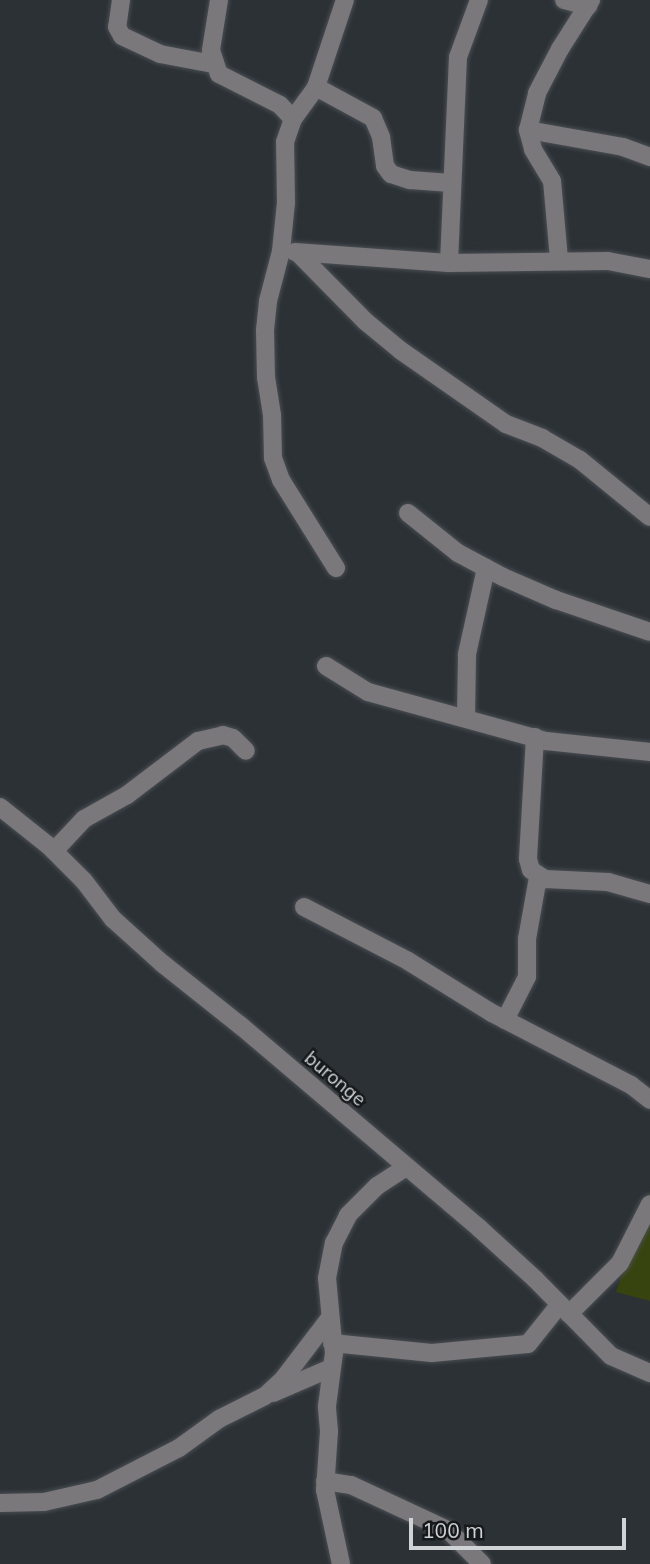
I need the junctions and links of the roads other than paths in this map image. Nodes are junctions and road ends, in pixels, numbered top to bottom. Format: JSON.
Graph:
{"nodes":[{"id":1,"x":121,"y":0,"type":"edge"},
{"id":2,"x":219,"y":0,"type":"edge"},
{"id":3,"x":345,"y":0,"type":"edge"},
{"id":4,"x":479,"y":0,"type":"edge"},
{"id":5,"x":564,"y":0,"type":"edge"},
{"id":6,"x":589,"y":3,"type":"edge"},
{"id":7,"x":213,"y":64,"type":"junction"},
{"id":8,"x":316,"y":87,"type":"junction"},
{"id":9,"x":293,"y":119,"type":"junction"},
{"id":10,"x":528,"y":130,"type":"junction"},
{"id":11,"x":650,"y":157,"type":"edge"},
{"id":12,"x":452,"y":183,"type":"junction"},
{"id":13,"x":290,"y":252,"type":"junction"},
{"id":14,"x":559,"y":259,"type":"junction"},
{"id":15,"x":449,"y":263,"type":"junction"},
{"id":16,"x":650,"y":270,"type":"edge"},
{"id":17,"x":408,"y":513,"type":"dead end"},
{"id":18,"x":650,"y":517,"type":"edge"},
{"id":19,"x":335,"y":568,"type":"dead end"},
{"id":20,"x":486,"y":568,"type":"junction"},
{"id":21,"x":650,"y":632,"type":"edge"},
{"id":22,"x":326,"y":666,"type":"dead end"},
{"id":23,"x":466,"y":718,"type":"junction"},
{"id":24,"x":535,"y":737,"type":"junction"},
{"id":25,"x":246,"y":751,"type":"dead end"},
{"id":26,"x":650,"y":752,"type":"edge"},
{"id":27,"x":0,"y":807,"type":"edge"},
{"id":28,"x":54,"y":851,"type":"junction"},
{"id":29,"x":538,"y":877,"type":"junction"},
{"id":30,"x":650,"y":894,"type":"edge"},
{"id":31,"x":304,"y":907,"type":"dead end"},
{"id":32,"x":505,"y":1020,"type":"junction"},
{"id":33,"x":650,"y":1100,"type":"edge"},
{"id":34,"x":406,"y":1167,"type":"junction"},
{"id":35,"x":650,"y":1204,"type":"edge"},
{"id":36,"x":564,"y":1309,"type":"junction"},
{"id":37,"x":329,"y":1319,"type":"junction"},
{"id":38,"x":332,"y":1343,"type":"junction"},
{"id":39,"x":331,"y":1368,"type":"junction"},
{"id":40,"x":650,"y":1373,"type":"edge"},
{"id":41,"x":265,"y":1396,"type":"junction"},
{"id":42,"x":325,"y":1481,"type":"junction"},
{"id":43,"x":0,"y":1503,"type":"edge"},
{"id":44,"x":341,"y":1564,"type":"edge"},
{"id":45,"x":482,"y":1564,"type":"edge"}],
"edges":[{"from":1,"to":7,"type":"street"},
{"from":2,"to":7,"type":"street"},
{"from":3,"to":8,"type":"street"},
{"from":4,"to":12,"type":"street"},
{"from":5,"to":6,"type":"street"},
{"from":6,"to":10,"type":"street"},
{"from":7,"to":9,"type":"street"},
{"from":8,"to":9,"type":"street"},
{"from":8,"to":12,"type":"street"},
{"from":9,"to":13,"type":"street"},
{"from":10,"to":11,"type":"street"},
{"from":10,"to":14,"type":"street"},
{"from":12,"to":15,"type":"street"},
{"from":13,"to":15,"type":"street"},
{"from":13,"to":18,"type":"street"},
{"from":13,"to":19,"type":"street"},
{"from":14,"to":15,"type":"street"},
{"from":14,"to":16,"type":"street"},
{"from":17,"to":20,"type":"street"},
{"from":20,"to":21,"type":"street"},
{"from":20,"to":23,"type":"street"},
{"from":22,"to":23,"type":"street"},
{"from":23,"to":24,"type":"street"},
{"from":24,"to":26,"type":"street"},
{"from":24,"to":29,"type":"street"},
{"from":25,"to":28,"type":"street"},
{"from":27,"to":28,"type":"street","name":"buronge"},
{"from":28,"to":34,"type":"street","name":"buronge"},
{"from":29,"to":30,"type":"street"},
{"from":29,"to":32,"type":"street"},
{"from":31,"to":32,"type":"street"},
{"from":32,"to":33,"type":"street"},
{"from":34,"to":36,"type":"street","name":"buronge"},
{"from":34,"to":37,"type":"street"},
{"from":35,"to":36,"type":"street"},
{"from":36,"to":38,"type":"street"},
{"from":36,"to":40,"type":"street","name":"buronge"},
{"from":37,"to":38,"type":"street"},
{"from":37,"to":41,"type":"street"},
{"from":38,"to":39,"type":"street"},
{"from":39,"to":41,"type":"street"},
{"from":39,"to":42,"type":"street"},
{"from":41,"to":43,"type":"street"},
{"from":42,"to":44,"type":"street"},
{"from":42,"to":45,"type":"street"}]}
